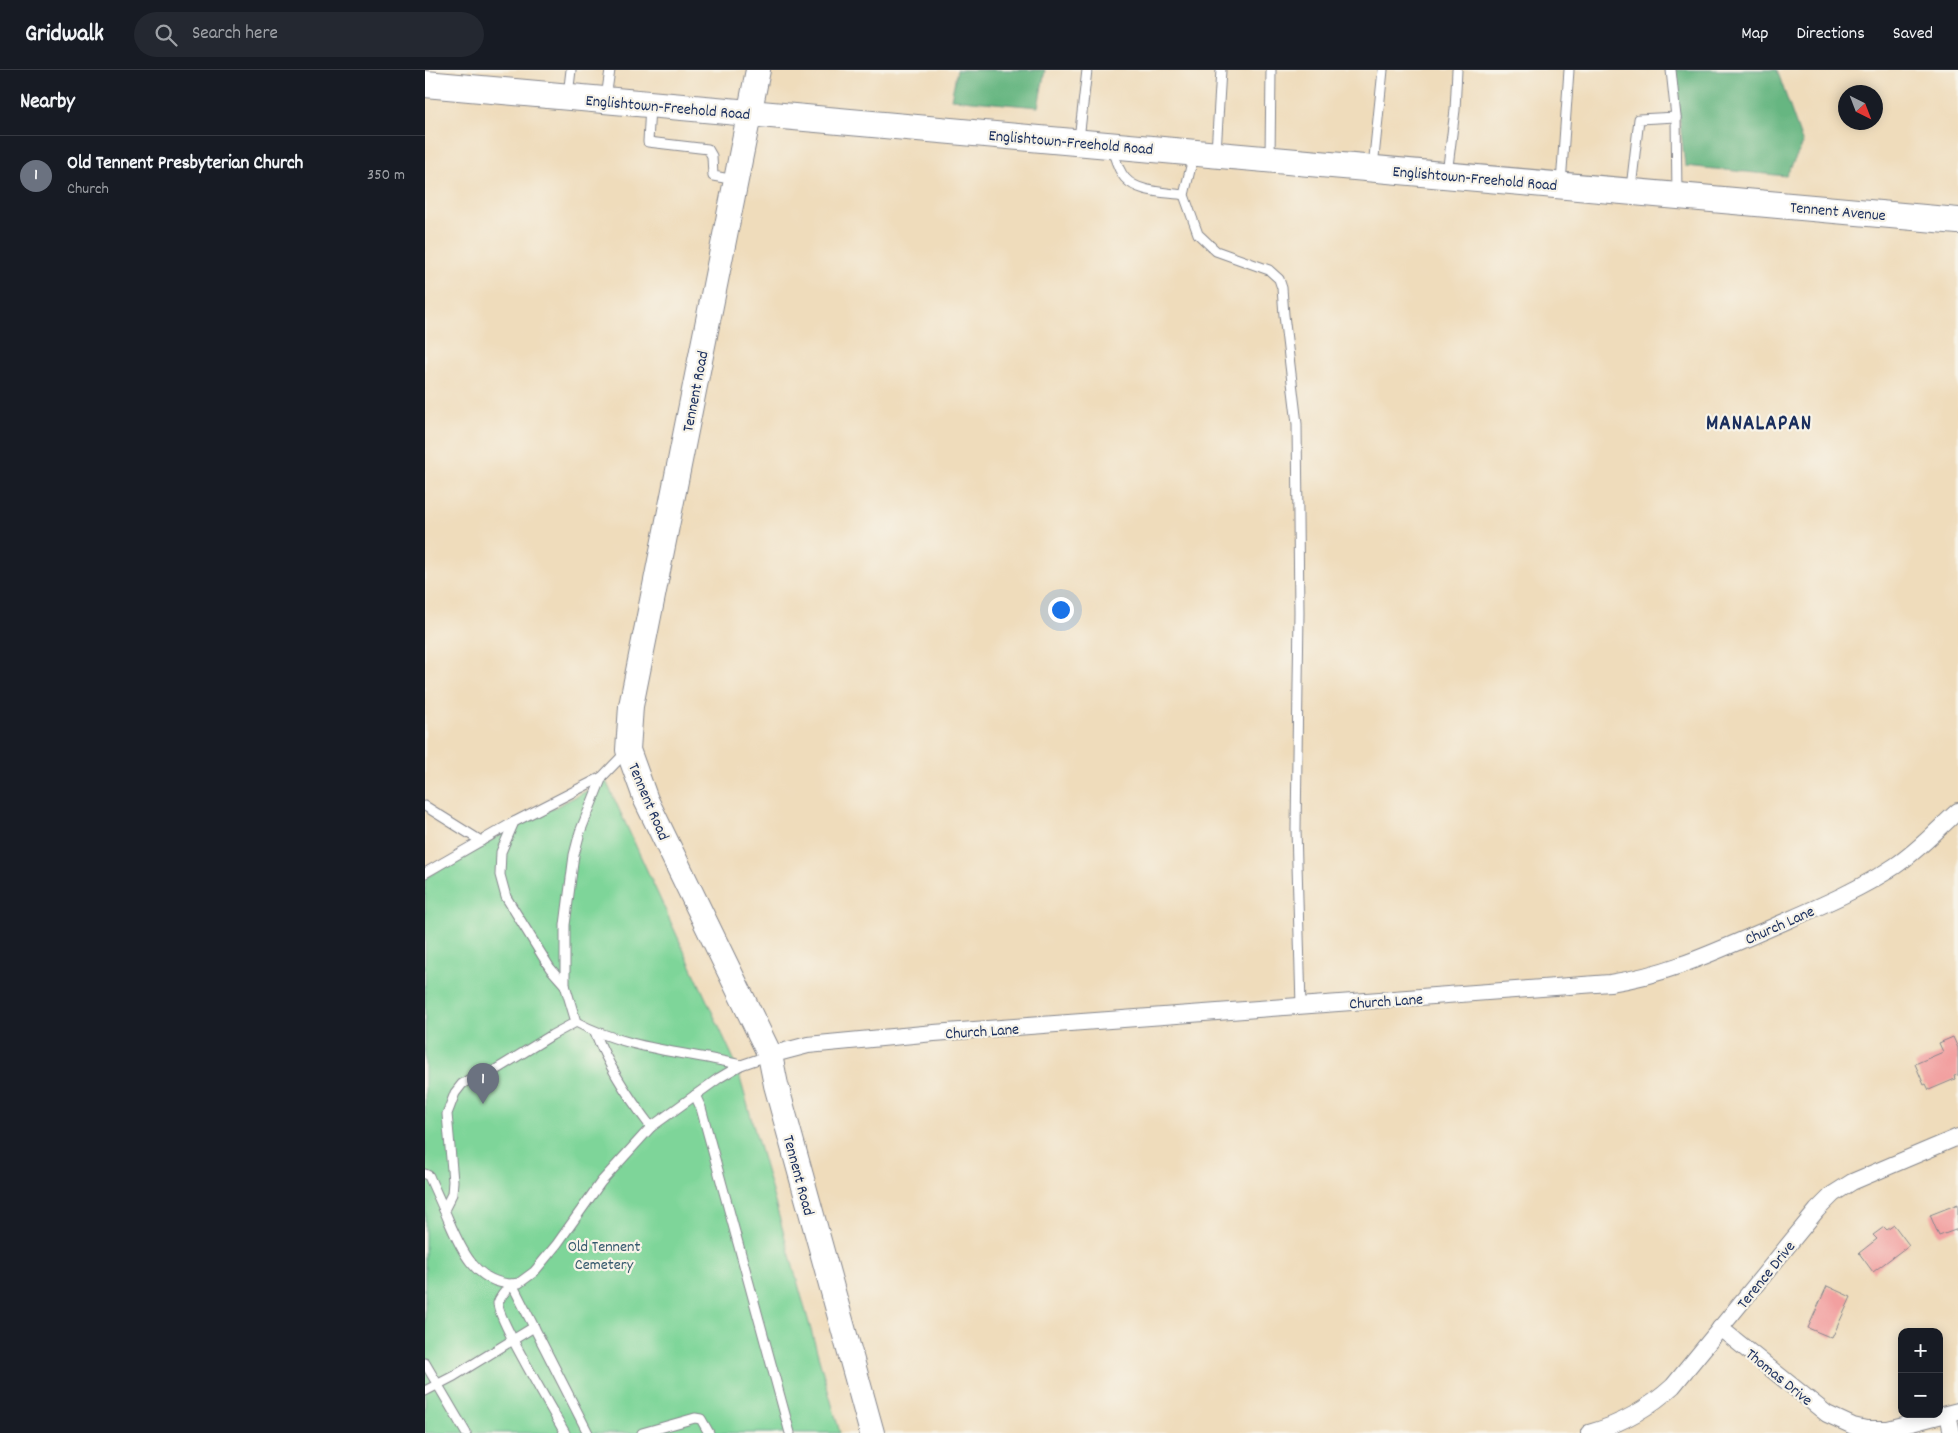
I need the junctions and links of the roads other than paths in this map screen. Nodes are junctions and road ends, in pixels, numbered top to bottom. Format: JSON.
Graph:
{"nodes":[{"id":1,"x":571,"y":70,"type":"edge"},
{"id":2,"x":610,"y":70,"type":"edge"},
{"id":3,"x":758,"y":70,"type":"edge"},
{"id":4,"x":1087,"y":70,"type":"edge"},
{"id":5,"x":1221,"y":70,"type":"edge"},
{"id":6,"x":1271,"y":70,"type":"edge"},
{"id":7,"x":1383,"y":70,"type":"edge"},
{"id":8,"x":1457,"y":70,"type":"edge"},
{"id":9,"x":1569,"y":70,"type":"edge"},
{"id":10,"x":1671,"y":70,"type":"edge"},
{"id":11,"x":430,"y":82,"type":"edge"},
{"id":12,"x":568,"y":97,"type":"junction"},
{"id":13,"x":605,"y":100,"type":"junction"},
{"id":14,"x":650,"y":106,"type":"junction"},
{"id":15,"x":749,"y":113,"type":"junction"},
{"id":16,"x":1676,"y":118,"type":"junction"},
{"id":17,"x":1078,"y":142,"type":"junction"},
{"id":18,"x":1111,"y":145,"type":"junction"},
{"id":19,"x":1205,"y":153,"type":"junction"},
{"id":20,"x":1270,"y":159,"type":"junction"},
{"id":21,"x":1373,"y":168,"type":"junction"},
{"id":22,"x":1447,"y":175,"type":"junction"},
{"id":23,"x":737,"y":180,"type":"junction"},
{"id":24,"x":1561,"y":185,"type":"junction"},
{"id":25,"x":1630,"y":192,"type":"junction"},
{"id":26,"x":1184,"y":195,"type":"junction"},
{"id":27,"x":1677,"y":195,"type":"junction"},
{"id":28,"x":1718,"y":199,"type":"joint"},
{"id":29,"x":1958,"y":221,"type":"edge"},
{"id":30,"x":629,"y":750,"type":"junction"},
{"id":31,"x":602,"y":777,"type":"junction"},
{"id":32,"x":425,"y":806,"type":"edge"},
{"id":33,"x":1958,"y":811,"type":"edge"},
{"id":34,"x":514,"y":822,"type":"junction"},
{"id":35,"x":481,"y":841,"type":"junction"},
{"id":36,"x":425,"y":873,"type":"edge"},
{"id":37,"x":565,"y":986,"type":"junction"},
{"id":38,"x":1301,"y":1006,"type":"junction"},
{"id":39,"x":576,"y":1022,"type":"junction"},
{"id":40,"x":595,"y":1032,"type":"junction"},
{"id":41,"x":770,"y":1055,"type":"junction"},
{"id":42,"x":741,"y":1065,"type":"junction"},
{"id":43,"x":695,"y":1094,"type":"junction"},
{"id":44,"x":651,"y":1127,"type":"junction"},
{"id":45,"x":1958,"y":1137,"type":"edge"},
{"id":46,"x":425,"y":1167,"type":"edge"},
{"id":47,"x":427,"y":1175,"type":"edge"},
{"id":48,"x":444,"y":1210,"type":"junction"},
{"id":49,"x":512,"y":1284,"type":"junction"},
{"id":50,"x":534,"y":1327,"type":"junction"},
{"id":51,"x":1720,"y":1328,"type":"junction"},
{"id":52,"x":513,"y":1340,"type":"junction"},
{"id":53,"x":425,"y":1362,"type":"edge"},
{"id":54,"x":438,"y":1384,"type":"junction"},
{"id":55,"x":425,"y":1391,"type":"edge"},
{"id":56,"x":1953,"y":1413,"type":"edge"},
{"id":57,"x":466,"y":1433,"type":"edge"},
{"id":58,"x":565,"y":1433,"type":"edge"},
{"id":59,"x":588,"y":1433,"type":"edge"},
{"id":60,"x":642,"y":1433,"type":"edge"},
{"id":61,"x":709,"y":1433,"type":"edge"},
{"id":62,"x":790,"y":1433,"type":"edge"},
{"id":63,"x":872,"y":1433,"type":"edge"},
{"id":64,"x":1589,"y":1433,"type":"edge"},
{"id":65,"x":1953,"y":1433,"type":"edge"}],
"edges":[{"from":1,"to":12,"type":"lane"},
{"from":2,"to":13,"type":"lane"},
{"from":3,"to":15,"type":"street","name":"Tennent Road"},
{"from":4,"to":17,"type":"lane"},
{"from":5,"to":19,"type":"lane"},
{"from":6,"to":20,"type":"lane"},
{"from":7,"to":21,"type":"lane"},
{"from":8,"to":22,"type":"lane"},
{"from":9,"to":24,"type":"lane"},
{"from":10,"to":16,"type":"lane"},
{"from":11,"to":12,"type":"main road","name":"Englishtown-Freehold Road"},
{"from":12,"to":13,"type":"main road","name":"Englishtown-Freehold Road"},
{"from":13,"to":14,"type":"main road","name":"Englishtown-Freehold Road"},
{"from":14,"to":15,"type":"main road","name":"Englishtown-Freehold Road"},
{"from":14,"to":23,"type":"lane"},
{"from":15,"to":17,"type":"main road","name":"Englishtown-Freehold Road"},
{"from":15,"to":23,"type":"street","name":"Tennent Road"},
{"from":16,"to":25,"type":"lane"},
{"from":16,"to":27,"type":"lane"},
{"from":17,"to":18,"type":"main road","name":"Englishtown-Freehold Road"},
{"from":18,"to":19,"type":"main road","name":"Englishtown-Freehold Road"},
{"from":18,"to":26,"type":"lane"},
{"from":19,"to":20,"type":"main road","name":"Englishtown-Freehold Road"},
{"from":19,"to":26,"type":"lane"},
{"from":20,"to":21,"type":"main road","name":"Englishtown-Freehold Road"},
{"from":21,"to":22,"type":"main road","name":"Englishtown-Freehold Road"},
{"from":22,"to":24,"type":"main road","name":"Englishtown-Freehold Road"},
{"from":23,"to":30,"type":"street","name":"Tennent Road"},
{"from":24,"to":25,"type":"main road","name":"Englishtown-Freehold Road"},
{"from":25,"to":27,"type":"main road","name":"Englishtown-Freehold Road"},
{"from":26,"to":38,"type":"lane"},
{"from":27,"to":28,"type":"main road","name":"Englishtown-Freehold Road"},
{"from":28,"to":29,"type":"main road","name":"Tennent Avenue"},
{"from":30,"to":31,"type":"lane"},
{"from":30,"to":41,"type":"street","name":"Tennent Road"},
{"from":31,"to":34,"type":"lane"},
{"from":31,"to":37,"type":"lane"},
{"from":32,"to":35,"type":"lane"},
{"from":33,"to":38,"type":"street","name":"Church Lane"},
{"from":34,"to":35,"type":"lane"},
{"from":34,"to":37,"type":"lane"},
{"from":35,"to":36,"type":"lane"},
{"from":37,"to":39,"type":"lane"},
{"from":38,"to":41,"type":"street","name":"Church Lane"},
{"from":39,"to":40,"type":"lane"},
{"from":39,"to":48,"type":"lane"},
{"from":40,"to":42,"type":"lane"},
{"from":40,"to":44,"type":"lane"},
{"from":41,"to":42,"type":"lane"},
{"from":41,"to":63,"type":"street","name":"Tennent Road"},
{"from":42,"to":43,"type":"lane"},
{"from":43,"to":44,"type":"lane"},
{"from":43,"to":62,"type":"lane"},
{"from":44,"to":49,"type":"lane"},
{"from":45,"to":51,"type":"street","name":"Terence Drive"},
{"from":46,"to":47,"type":"lane"},
{"from":47,"to":48,"type":"lane"},
{"from":48,"to":49,"type":"lane"},
{"from":49,"to":50,"type":"lane"},
{"from":49,"to":52,"type":"lane"},
{"from":50,"to":52,"type":"lane"},
{"from":50,"to":59,"type":"lane"},
{"from":51,"to":56,"type":"street","name":"Thomas Drive"},
{"from":51,"to":64,"type":"street","name":"Terence Drive"},
{"from":52,"to":54,"type":"lane"},
{"from":52,"to":58,"type":"lane"},
{"from":53,"to":54,"type":"lane"},
{"from":54,"to":55,"type":"lane"},
{"from":54,"to":57,"type":"lane"},
{"from":56,"to":65,"type":"street"},
{"from":60,"to":61,"type":"lane"}]}
